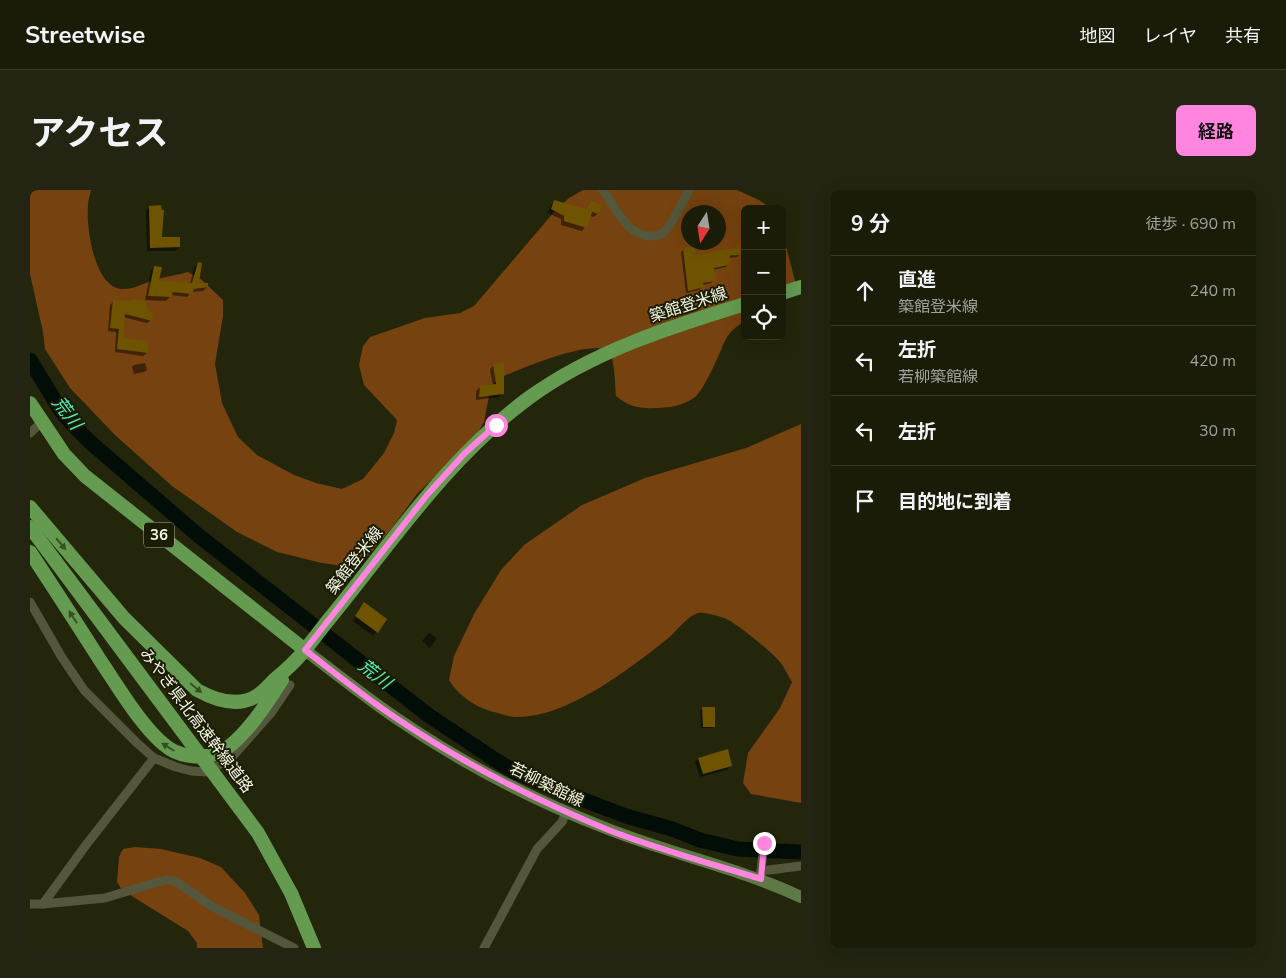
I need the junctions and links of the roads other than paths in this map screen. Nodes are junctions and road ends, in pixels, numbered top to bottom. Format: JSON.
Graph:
{"nodes":[{"id":1,"x":603,"y":190,"type":"edge"},
{"id":2,"x":689,"y":190,"type":"edge"},
{"id":3,"x":801,"y":287,"type":"edge"},
{"id":4,"x":786,"y":292,"type":"edge"},
{"id":5,"x":741,"y":305,"type":"edge"},
{"id":6,"x":30,"y":403,"type":"edge"},
{"id":7,"x":42,"y":422,"type":"junction"},
{"id":8,"x":30,"y":433,"type":"edge"},
{"id":9,"x":30,"y":507,"type":"edge"},
{"id":10,"x":30,"y":527,"type":"edge"},
{"id":11,"x":30,"y":552,"type":"edge"},
{"id":12,"x":30,"y":602,"type":"edge"},
{"id":13,"x":308,"y":646,"type":"junction"},
{"id":14,"x":294,"y":663,"type":"junction"},
{"id":15,"x":290,"y":685,"type":"dead end"},
{"id":16,"x":154,"y":758,"type":"junction"},
{"id":17,"x":566,"y":812,"type":"junction"},
{"id":18,"x":764,"y":843,"type":"dead end"},
{"id":19,"x":801,"y":866,"type":"edge"},
{"id":20,"x":761,"y":872,"type":"junction"},
{"id":21,"x":801,"y":897,"type":"edge"},
{"id":22,"x":30,"y":904,"type":"edge"},
{"id":23,"x":43,"y":904,"type":"junction"},
{"id":24,"x":294,"y":948,"type":"edge"},
{"id":25,"x":314,"y":948,"type":"edge"},
{"id":26,"x":484,"y":948,"type":"edge"}],
"edges":[{"from":1,"to":2,"type":"street"},
{"from":3,"to":4,"type":"main road"},
{"from":5,"to":13,"type":"main road","name":"築館登米線"},
{"from":6,"to":7,"type":"main road","number":"36"},
{"from":7,"to":8,"type":"street"},
{"from":7,"to":13,"type":"main road","number":"36"},
{"from":9,"to":14,"type":"main road","one_way":true},
{"from":10,"to":25,"type":"main road","name":"みやぎ県北高速幹線道路"},
{"from":14,"to":11,"type":"main road","one_way":true},
{"from":12,"to":16,"type":"street"},
{"from":13,"to":14,"type":"main road","name":"築館登米線"},
{"from":13,"to":17,"type":"main road","name":"若柳築館線"},
{"from":15,"to":16,"type":"street"},
{"from":16,"to":23,"type":"street"},
{"from":17,"to":20,"type":"main road","name":"若柳築館線"},
{"from":17,"to":26,"type":"street"},
{"from":18,"to":20,"type":"street"},
{"from":19,"to":20,"type":"street"},
{"from":20,"to":21,"type":"main road","name":"若柳築館線"},
{"from":22,"to":23,"type":"street"},
{"from":23,"to":24,"type":"street"}]}
